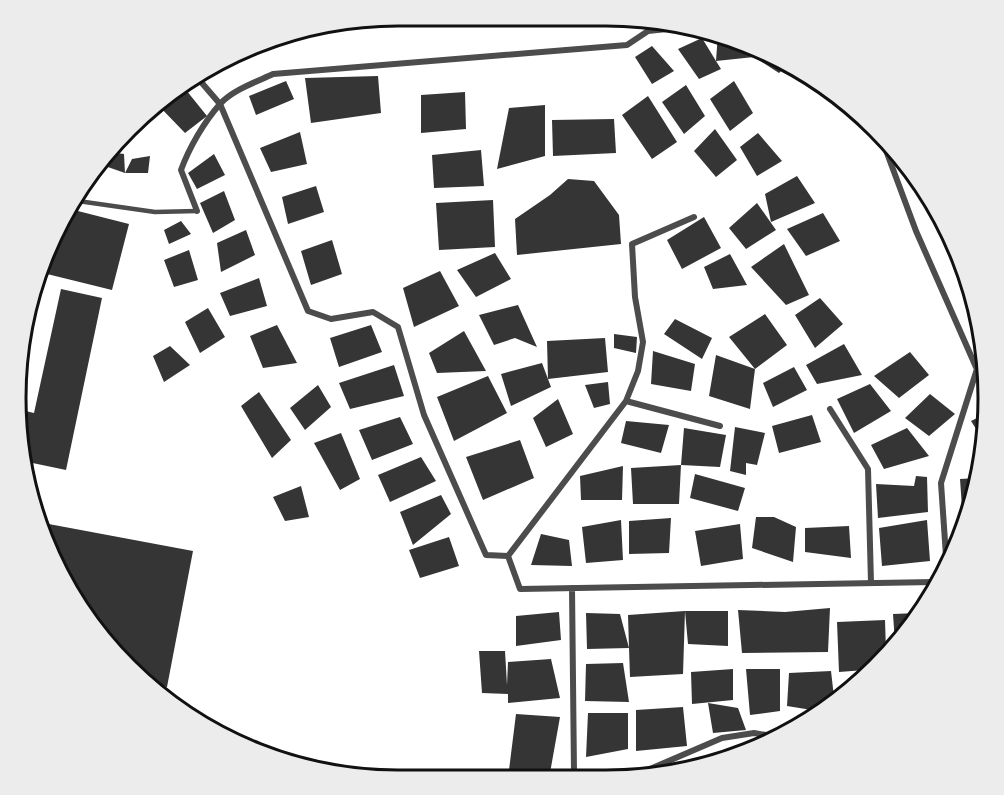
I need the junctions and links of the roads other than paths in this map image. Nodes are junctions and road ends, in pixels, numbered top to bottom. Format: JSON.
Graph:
{"nodes":[{"id":1,"x":660,"y":30,"type":"edge"},
{"id":2,"x":201,"y":82,"type":"edge"},
{"id":3,"x":220,"y":104,"type":"junction"},
{"id":4,"x":887,"y":153,"type":"edge"},
{"id":5,"x":81,"y":201,"type":"edge"},
{"id":6,"x":197,"y":211,"type":"joint"},
{"id":7,"x":694,"y":217,"type":"dead end"},
{"id":8,"x":977,"y":369,"type":"joint"},
{"id":9,"x":626,"y":401,"type":"junction"},
{"id":10,"x":830,"y":409,"type":"dead end"},
{"id":11,"x":720,"y":426,"type":"dead end"},
{"id":12,"x":946,"y":550,"type":"edge"},
{"id":13,"x":508,"y":556,"type":"junction"},
{"id":14,"x":930,"y":582,"type":"edge"},
{"id":15,"x":871,"y":583,"type":"junction"},
{"id":16,"x":572,"y":588,"type":"junction"},
{"id":17,"x":762,"y":735,"type":"edge"},
{"id":18,"x":658,"y":765,"type":"edge"},
{"id":19,"x":574,"y":770,"type":"edge"}],
"edges":[{"from":1,"to":3,"type":"street"},
{"from":2,"to":3,"type":"street"},
{"from":3,"to":6,"type":"street"},
{"from":3,"to":13,"type":"street"},
{"from":4,"to":8,"type":"street"},
{"from":5,"to":6,"type":"lane"},
{"from":7,"to":9,"type":"street"},
{"from":8,"to":12,"type":"street"},
{"from":9,"to":11,"type":"street"},
{"from":9,"to":13,"type":"street"},
{"from":10,"to":15,"type":"street"},
{"from":13,"to":16,"type":"street"},
{"from":14,"to":15,"type":"street"},
{"from":15,"to":16,"type":"street"},
{"from":16,"to":19,"type":"street"},
{"from":17,"to":18,"type":"street"}]}
